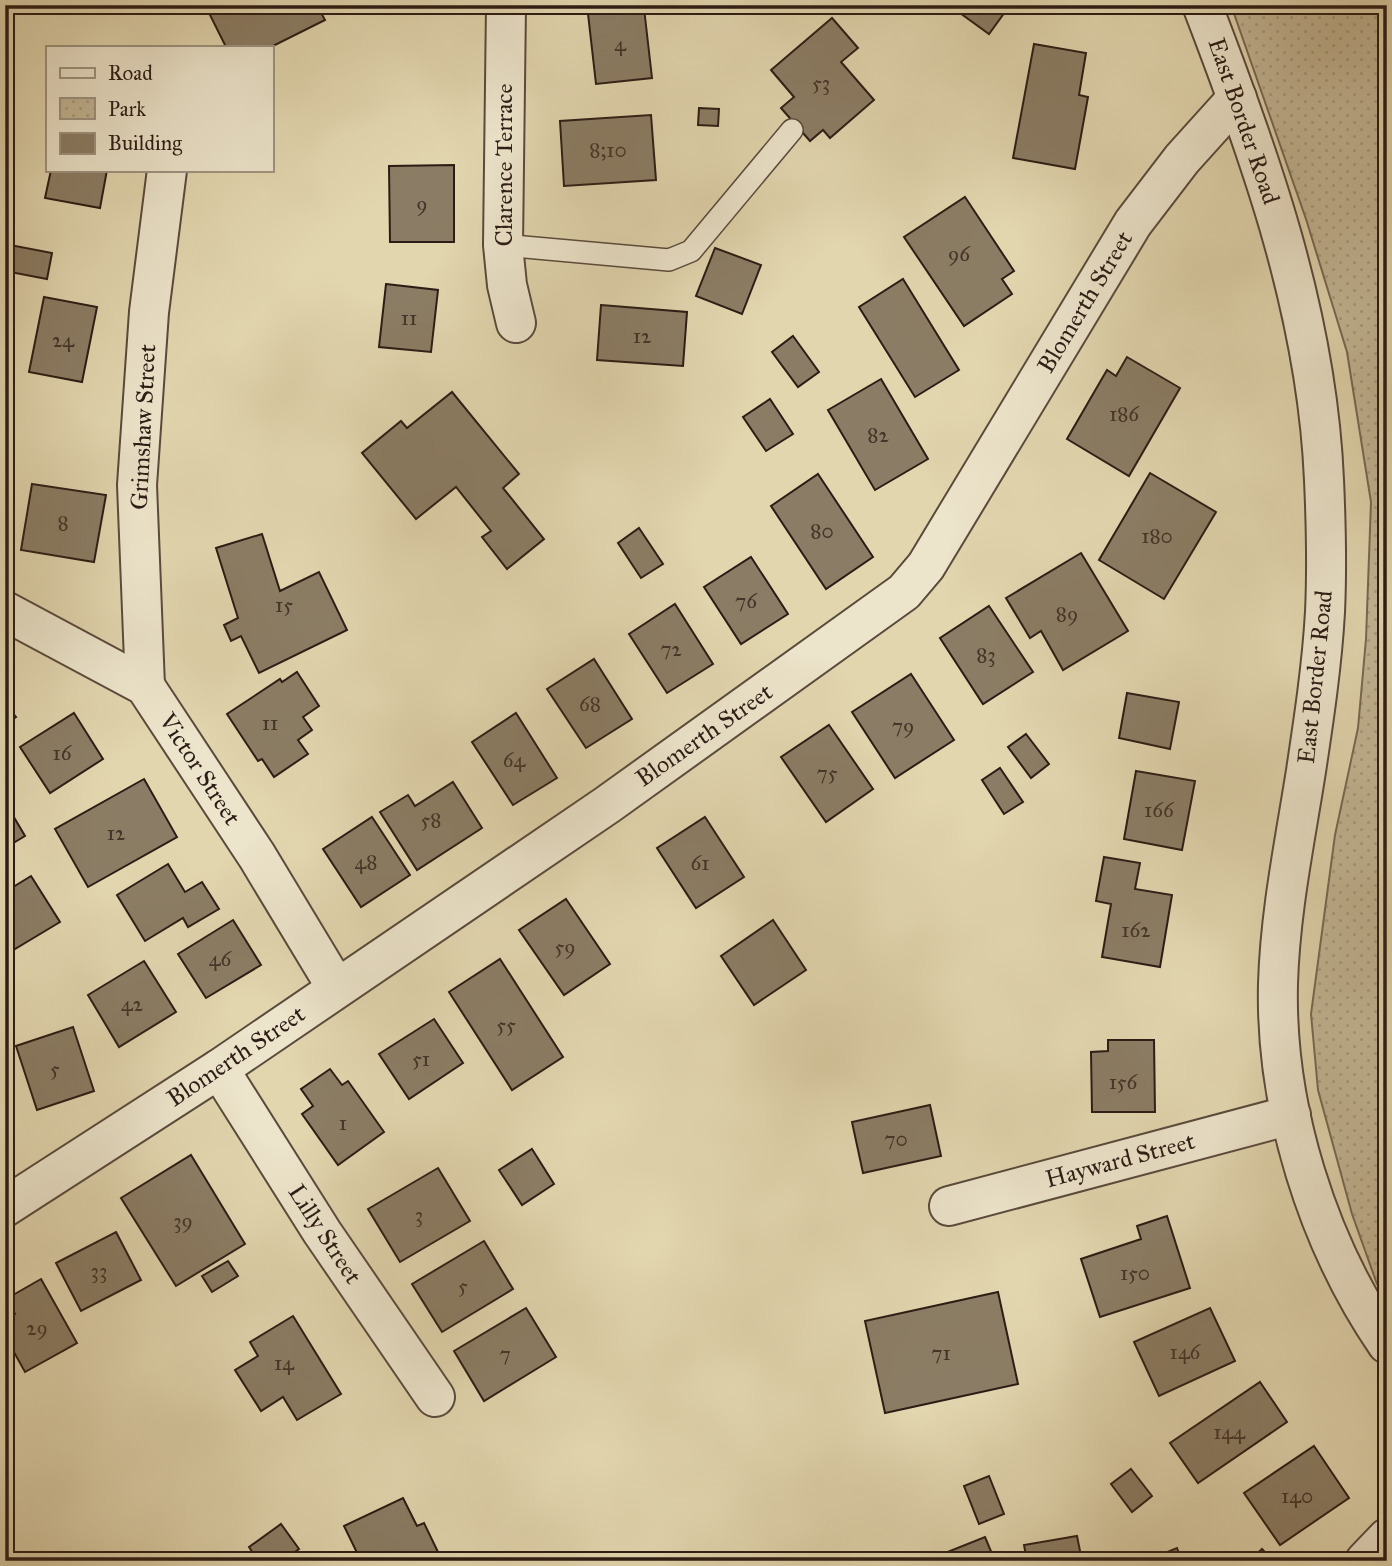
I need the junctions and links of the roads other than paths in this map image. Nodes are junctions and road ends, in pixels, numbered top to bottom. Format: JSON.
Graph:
{"nodes":[{"id":1,"x":506,"y":5,"type":"edge"},
{"id":2,"x":1202,"y":5,"type":"edge"},
{"id":3,"x":1237,"y":98,"type":"junction"},
{"id":4,"x":792,"y":130,"type":"dead end"},
{"id":5,"x":167,"y":172,"type":"edge"},
{"id":6,"x":503,"y":244,"type":"junction"},
{"id":7,"x":516,"y":323,"type":"dead end"},
{"id":8,"x":5,"y":611,"type":"edge"},
{"id":9,"x":145,"y":686,"type":"junction"},
{"id":10,"x":336,"y":987,"type":"junction"},
{"id":11,"x":219,"y":1069,"type":"junction"},
{"id":12,"x":1291,"y":1115,"type":"junction"},
{"id":13,"x":949,"y":1206,"type":"dead end"},
{"id":14,"x":5,"y":1207,"type":"edge"},
{"id":15,"x":1387,"y":1344,"type":"edge"},
{"id":16,"x":435,"y":1397,"type":"dead end"},
{"id":17,"x":1387,"y":1538,"type":"edge"},
{"id":18,"x":1365,"y":1561,"type":"edge"}],
"edges":[{"from":1,"to":6,"type":"street","name":"Clarence Terrace"},
{"from":2,"to":3,"type":"street","name":"East Border Road"},
{"from":3,"to":10,"type":"street","name":"Blomerth Street"},
{"from":3,"to":12,"type":"street","name":"East Border Road"},
{"from":4,"to":6,"type":"lane"},
{"from":5,"to":9,"type":"street","name":"Grimshaw Street"},
{"from":6,"to":7,"type":"street","name":"Clarence Terrace"},
{"from":8,"to":9,"type":"street","name":"Victor Street"},
{"from":9,"to":10,"type":"street","name":"Victor Street"},
{"from":10,"to":11,"type":"street","name":"Blomerth Street"},
{"from":11,"to":14,"type":"street","name":"Blomerth Street"},
{"from":11,"to":16,"type":"street","name":"Lilly Street"},
{"from":12,"to":13,"type":"street","name":"Hayward Street"},
{"from":12,"to":15,"type":"street","name":"East Border Road"},
{"from":17,"to":18,"type":"street"}]}
